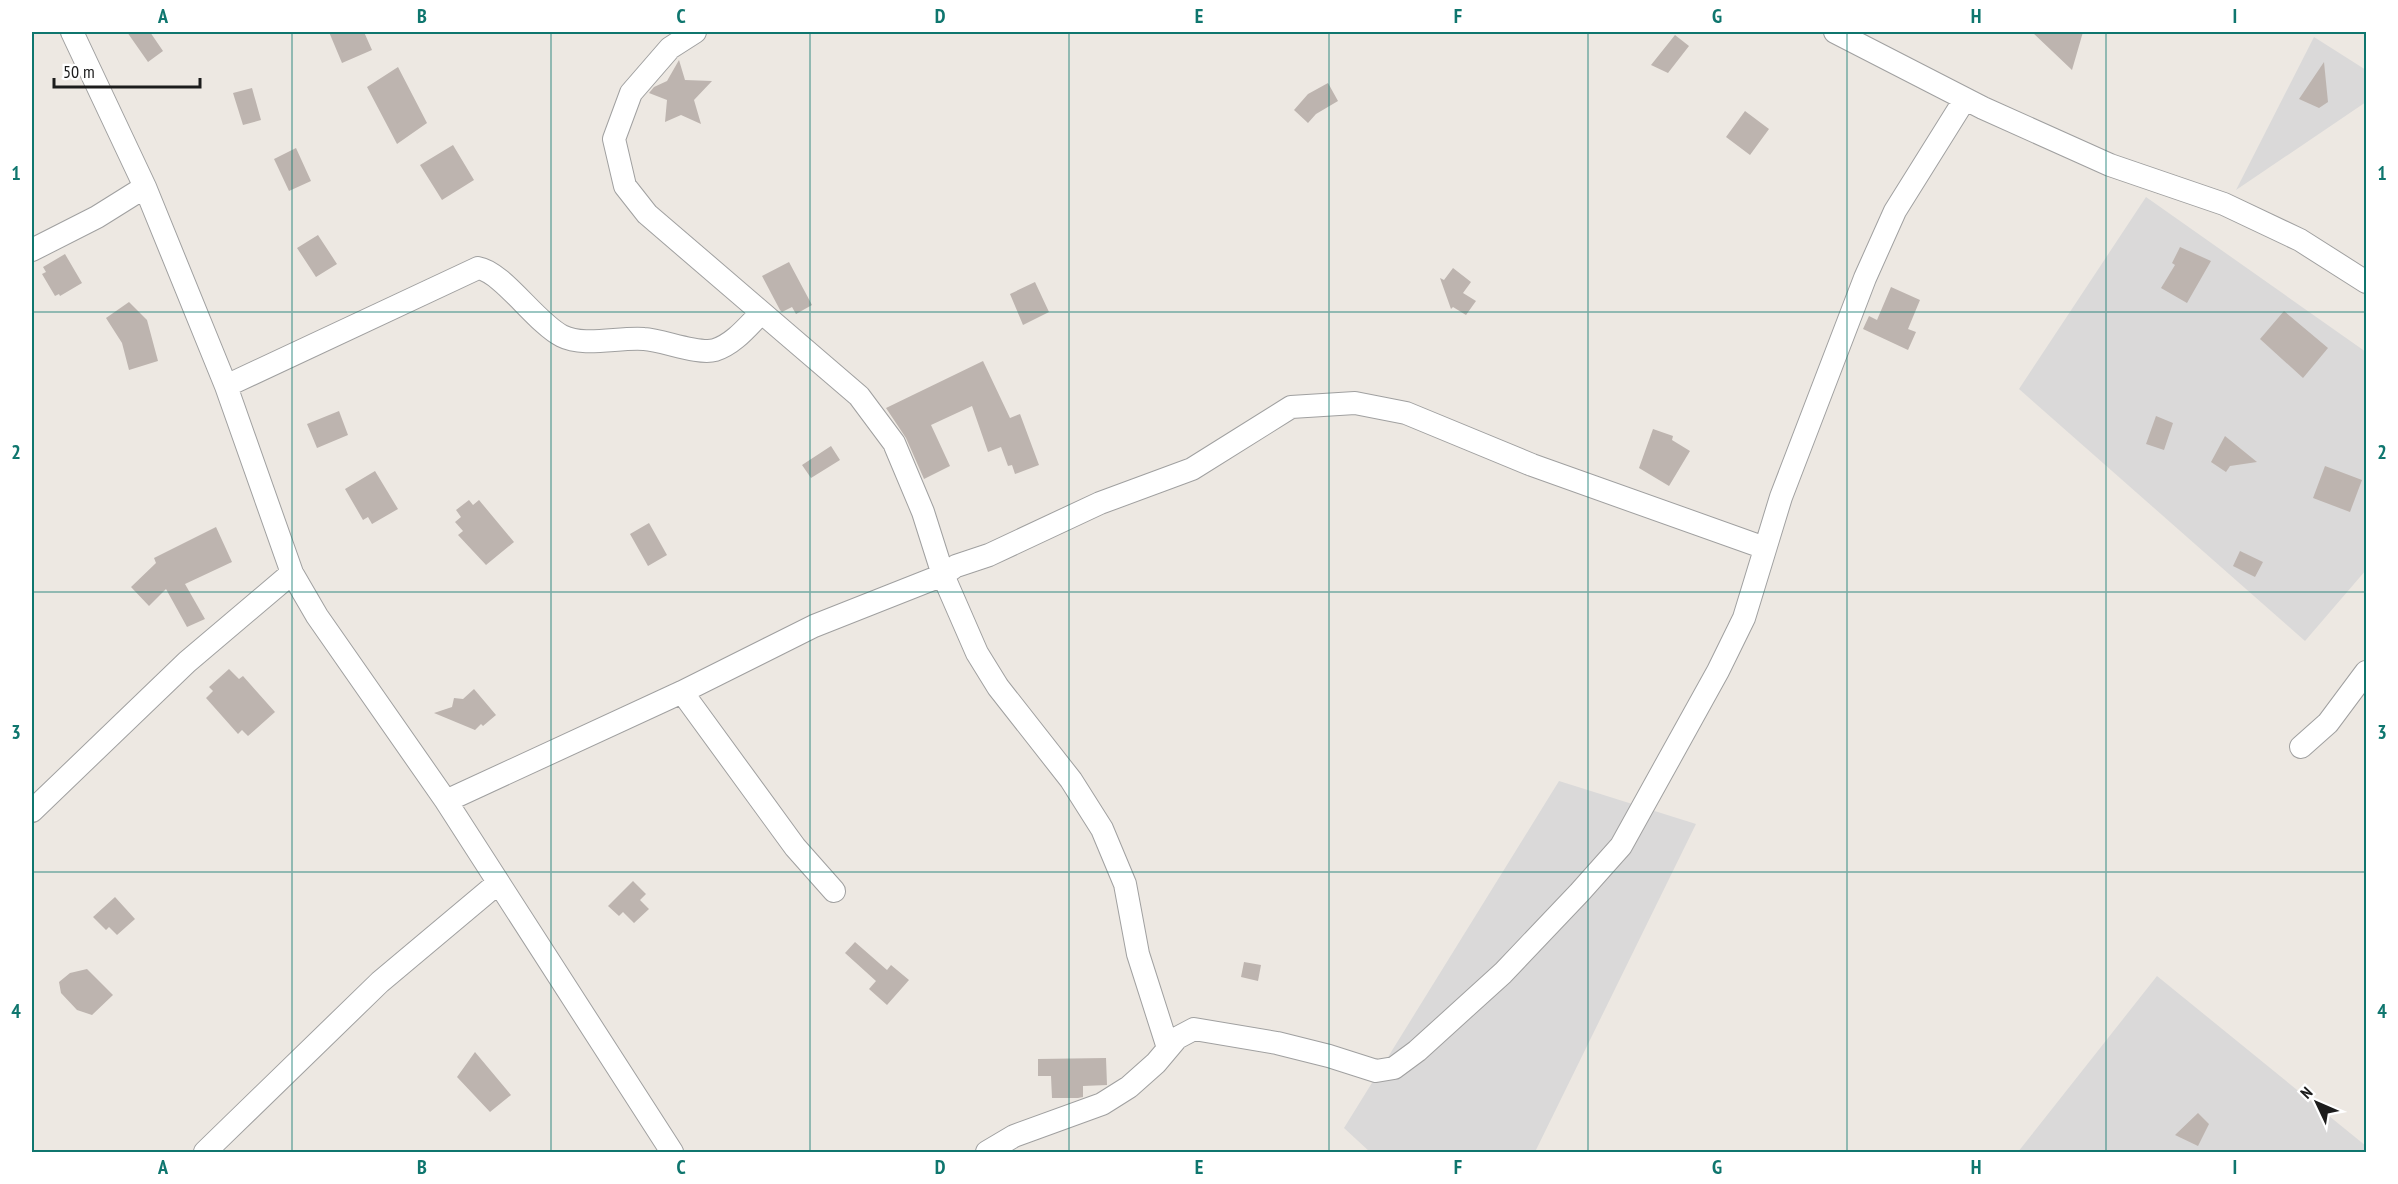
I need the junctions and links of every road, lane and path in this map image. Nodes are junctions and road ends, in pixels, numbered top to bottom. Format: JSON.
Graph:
{"nodes":[{"id":1,"x":72,"y":32,"type":"edge"},
{"id":2,"x":695,"y":32,"type":"edge"},
{"id":3,"x":1835,"y":32,"type":"edge"},
{"id":4,"x":1965,"y":99,"type":"junction"},
{"id":5,"x":145,"y":187,"type":"junction"},
{"id":6,"x":32,"y":250,"type":"edge"},
{"id":7,"x":2367,"y":282,"type":"edge"},
{"id":8,"x":761,"y":313,"type":"junction"},
{"id":9,"x":226,"y":386,"type":"junction"},
{"id":10,"x":1765,"y":548,"type":"junction"},
{"id":11,"x":292,"y":573,"type":"junction"},
{"id":12,"x":943,"y":574,"type":"junction"},
{"id":13,"x":2367,"y":672,"type":"edge"},
{"id":14,"x":682,"y":692,"type":"junction"},
{"id":15,"x":2301,"y":747,"type":"dead end"},
{"id":16,"x":446,"y":801,"type":"junction"},
{"id":17,"x":32,"y":811,"type":"edge"},
{"id":18,"x":498,"y":883,"type":"junction"},
{"id":19,"x":834,"y":891,"type":"dead end"},
{"id":20,"x":1168,"y":1048,"type":"junction"},
{"id":21,"x":205,"y":1152,"type":"edge"},
{"id":22,"x":672,"y":1152,"type":"edge"},
{"id":23,"x":987,"y":1152,"type":"edge"}],
"edges":[{"from":1,"to":5,"type":"street"},
{"from":2,"to":8,"type":"street"},
{"from":3,"to":4,"type":"street"},
{"from":4,"to":7,"type":"street"},
{"from":4,"to":10,"type":"street"},
{"from":5,"to":6,"type":"street"},
{"from":5,"to":9,"type":"street"},
{"from":8,"to":9,"type":"street"},
{"from":8,"to":12,"type":"street"},
{"from":9,"to":11,"type":"street"},
{"from":10,"to":12,"type":"street"},
{"from":10,"to":20,"type":"street"},
{"from":11,"to":16,"type":"street"},
{"from":11,"to":17,"type":"street"},
{"from":12,"to":14,"type":"street"},
{"from":12,"to":20,"type":"street"},
{"from":13,"to":15,"type":"street"},
{"from":14,"to":16,"type":"street"},
{"from":14,"to":19,"type":"street"},
{"from":16,"to":18,"type":"street"},
{"from":18,"to":21,"type":"street"},
{"from":18,"to":22,"type":"street"},
{"from":20,"to":23,"type":"street"}]}
